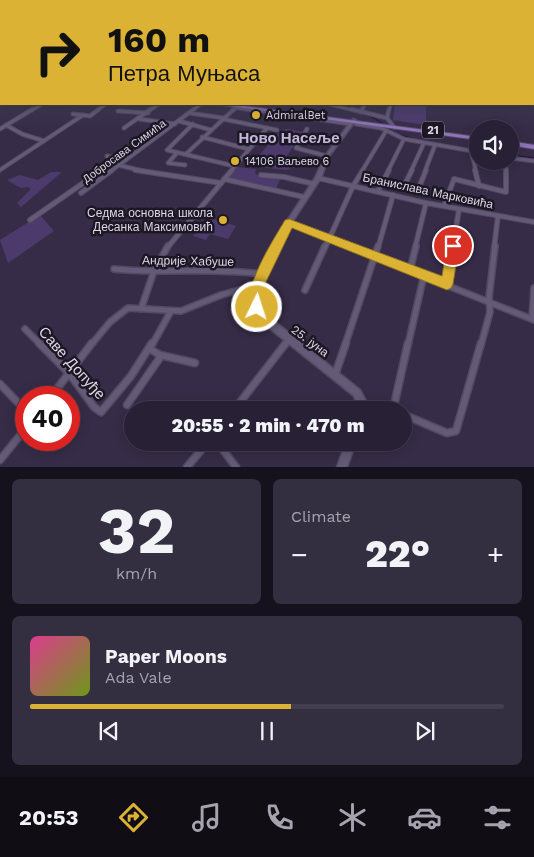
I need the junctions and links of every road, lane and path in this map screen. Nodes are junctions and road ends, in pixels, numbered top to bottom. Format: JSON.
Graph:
{"nodes":[{"id":1,"x":40,"y":105,"type":"edge"},
{"id":2,"x":105,"y":105,"type":"edge"},
{"id":3,"x":158,"y":105,"type":"edge"},
{"id":4,"x":200,"y":105,"type":"edge"},
{"id":5,"x":331,"y":105,"type":"edge"},
{"id":6,"x":342,"y":105,"type":"edge"},
{"id":7,"x":364,"y":105,"type":"edge"},
{"id":8,"x":391,"y":105,"type":"edge"},
{"id":9,"x":237,"y":106,"type":"edge"},
{"id":10,"x":340,"y":108,"type":"junction"},
{"id":11,"x":118,"y":111,"type":"dead end"},
{"id":12,"x":361,"y":112,"type":"junction"},
{"id":13,"x":148,"y":113,"type":"junction"},
{"id":14,"x":189,"y":113,"type":"junction"},
{"id":15,"x":73,"y":114,"type":"dead end"},
{"id":16,"x":83,"y":115,"type":"junction"},
{"id":17,"x":139,"y":119,"type":"junction"},
{"id":18,"x":224,"y":119,"type":"junction"},
{"id":19,"x":180,"y":121,"type":"junction"},
{"id":20,"x":353,"y":122,"type":"junction"},
{"id":21,"x":175,"y":124,"type":"junction"},
{"id":22,"x":193,"y":124,"type":"junction"},
{"id":23,"x":6,"y":125,"type":"junction"},
{"id":24,"x":389,"y":125,"type":"junction"},
{"id":25,"x":124,"y":128,"type":"dead end"},
{"id":26,"x":267,"y":128,"type":"junction"},
{"id":27,"x":0,"y":129,"type":"edge"},
{"id":28,"x":307,"y":129,"type":"dead end"},
{"id":29,"x":211,"y":130,"type":"junction"},
{"id":30,"x":277,"y":130,"type":"dead end"},
{"id":31,"x":202,"y":137,"type":"junction"},
{"id":32,"x":469,"y":137,"type":"edge"},
{"id":33,"x":404,"y":139,"type":"junction"},
{"id":34,"x":44,"y":141,"type":"junction"},
{"id":35,"x":424,"y":143,"type":"junction"},
{"id":36,"x":519,"y":143,"type":"edge"},
{"id":37,"x":436,"y":145,"type":"junction"},
{"id":38,"x":534,"y":145,"type":"edge"},
{"id":39,"x":248,"y":149,"type":"junction"},
{"id":40,"x":469,"y":151,"type":"edge"},
{"id":41,"x":177,"y":153,"type":"junction"},
{"id":42,"x":186,"y":154,"type":"junction"},
{"id":43,"x":107,"y":156,"type":"dead end"},
{"id":44,"x":327,"y":156,"type":"junction"},
{"id":45,"x":118,"y":158,"type":"junction"},
{"id":46,"x":519,"y":159,"type":"edge"},
{"id":47,"x":126,"y":160,"type":"junction"},
{"id":48,"x":534,"y":161,"type":"edge"},
{"id":49,"x":185,"y":165,"type":"dead end"},
{"id":50,"x":118,"y":166,"type":"junction"},
{"id":51,"x":234,"y":166,"type":"junction"},
{"id":52,"x":0,"y":170,"type":"edge"},
{"id":53,"x":475,"y":170,"type":"edge"},
{"id":54,"x":506,"y":170,"type":"edge"},
{"id":55,"x":261,"y":175,"type":"dead end"},
{"id":56,"x":223,"y":181,"type":"junction"},
{"id":57,"x":316,"y":181,"type":"junction"},
{"id":58,"x":353,"y":186,"type":"junction"},
{"id":59,"x":404,"y":186,"type":"dead end"},
{"id":60,"x":478,"y":186,"type":"junction"},
{"id":61,"x":418,"y":190,"type":"dead end"},
{"id":62,"x":378,"y":191,"type":"junction"},
{"id":63,"x":82,"y":193,"type":"dead end"},
{"id":64,"x":393,"y":194,"type":"junction"},
{"id":65,"x":304,"y":197,"type":"junction"},
{"id":66,"x":426,"y":202,"type":"junction"},
{"id":67,"x":444,"y":206,"type":"junction"},
{"id":68,"x":458,"y":209,"type":"junction"},
{"id":69,"x":498,"y":216,"type":"junction"},
{"id":70,"x":30,"y":220,"type":"dead end"},
{"id":71,"x":534,"y":222,"type":"edge"},
{"id":72,"x":289,"y":223,"type":"junction"},
{"id":73,"x":330,"y":238,"type":"junction"},
{"id":74,"x":376,"y":256,"type":"junction"},
{"id":75,"x":114,"y":269,"type":"dead end"},
{"id":76,"x":410,"y":270,"type":"junction"},
{"id":77,"x":154,"y":271,"type":"junction"},
{"id":78,"x":262,"y":274,"type":"junction"},
{"id":79,"x":424,"y":275,"type":"junction"},
{"id":80,"x":447,"y":284,"type":"junction"},
{"id":81,"x":258,"y":286,"type":"junction"},
{"id":82,"x":534,"y":288,"type":"edge"},
{"id":83,"x":305,"y":290,"type":"dead end"},
{"id":84,"x":489,"y":301,"type":"junction"},
{"id":85,"x":142,"y":309,"type":"junction"},
{"id":86,"x":172,"y":311,"type":"junction"},
{"id":87,"x":533,"y":319,"type":"edge"},
{"id":88,"x":25,"y":330,"type":"dead end"},
{"id":89,"x":289,"y":340,"type":"junction"},
{"id":90,"x":150,"y":349,"type":"junction"},
{"id":91,"x":160,"y":356,"type":"junction"},
{"id":92,"x":196,"y":363,"type":"dead end"},
{"id":93,"x":69,"y":373,"type":"junction"},
{"id":94,"x":335,"y":374,"type":"junction"},
{"id":95,"x":0,"y":384,"type":"edge"},
{"id":96,"x":59,"y":386,"type":"edge"},
{"id":97,"x":15,"y":400,"type":"edge"},
{"id":98,"x":130,"y":401,"type":"edge"},
{"id":99,"x":241,"y":401,"type":"edge"},
{"id":100,"x":359,"y":401,"type":"edge"},
{"id":101,"x":395,"y":401,"type":"edge"},
{"id":102,"x":412,"y":418,"type":"edge"},
{"id":103,"x":15,"y":442,"type":"edge"},
{"id":104,"x":200,"y":451,"type":"edge"},
{"id":105,"x":223,"y":451,"type":"edge"},
{"id":106,"x":348,"y":451,"type":"edge"},
{"id":107,"x":0,"y":460,"type":"edge"},
{"id":108,"x":187,"y":467,"type":"edge"},
{"id":109,"x":236,"y":467,"type":"edge"},
{"id":110,"x":342,"y":467,"type":"edge"}],
"edges":[{"from":1,"to":23,"type":"street"},
{"from":2,"to":16,"type":"street"},
{"from":3,"to":13,"type":"street"},
{"from":4,"to":14,"type":"street","name":"Добросава Симића"},
{"from":5,"to":10,"type":"street"},
{"from":6,"to":10,"type":"street"},
{"from":7,"to":12,"type":"street"},
{"from":8,"to":24,"type":"street"},
{"from":9,"to":18,"type":"street"},
{"from":9,"to":20,"type":"main road","number":"21"},
{"from":10,"to":12,"type":"street"},
{"from":11,"to":13,"type":"street"},
{"from":12,"to":24,"type":"street"},
{"from":13,"to":17,"type":"street"},
{"from":14,"to":18,"type":"street"},
{"from":14,"to":19,"type":"street","name":"Добросава Симића"},
{"from":15,"to":16,"type":"street"},
{"from":16,"to":34,"type":"street"},
{"from":17,"to":21,"type":"street"},
{"from":17,"to":25,"type":"street"},
{"from":18,"to":26,"type":"street"},
{"from":18,"to":29,"type":"street"},
{"from":19,"to":21,"type":"street","name":"Добросава Симића"},
{"from":19,"to":22,"type":"street"},
{"from":20,"to":24,"type":"main road","number":"21"},
{"from":20,"to":24,"type":"street"},
{"from":20,"to":44,"type":"street","name":"25. јуна"},
{"from":21,"to":47,"type":"street","name":"Добросава Симића"},
{"from":22,"to":29,"type":"street"},
{"from":22,"to":41,"type":"street"},
{"from":23,"to":27,"type":"street"},
{"from":23,"to":34,"type":"street"},
{"from":24,"to":32,"type":"main road","number":"21"},
{"from":24,"to":33,"type":"street"},
{"from":24,"to":58,"type":"street"},
{"from":26,"to":30,"type":"street"},
{"from":26,"to":39,"type":"street"},
{"from":28,"to":44,"type":"street"},
{"from":29,"to":31,"type":"street"},
{"from":31,"to":39,"type":"street"},
{"from":31,"to":42,"type":"street"},
{"from":33,"to":35,"type":"street"},
{"from":33,"to":62,"type":"street"},
{"from":34,"to":52,"type":"street"},
{"from":35,"to":37,"type":"street"},
{"from":35,"to":59,"type":"street"},
{"from":36,"to":38,"type":"main road"},
{"from":37,"to":40,"type":"street"},
{"from":37,"to":61,"type":"street"},
{"from":39,"to":51,"type":"street"},
{"from":41,"to":42,"type":"street"},
{"from":41,"to":49,"type":"street"},
{"from":42,"to":51,"type":"street"},
{"from":43,"to":45,"type":"street"},
{"from":44,"to":57,"type":"street","name":"25. јуна"},
{"from":45,"to":47,"type":"street"},
{"from":45,"to":70,"type":"street"},
{"from":46,"to":48,"type":"street"},
{"from":47,"to":50,"type":"street","name":"Добросава Симића"},
{"from":50,"to":56,"type":"street"},
{"from":50,"to":63,"type":"street","name":"Добросава Симића"},
{"from":51,"to":56,"type":"street"},
{"from":53,"to":60,"type":"street"},
{"from":54,"to":60,"type":"street"},
{"from":55,"to":57,"type":"street"},
{"from":56,"to":65,"type":"street"},
{"from":56,"to":77,"type":"street"},
{"from":57,"to":58,"type":"street","name":"Бранислава Марковића"},
{"from":57,"to":65,"type":"street","name":"25. јуна"},
{"from":58,"to":62,"type":"street","name":"Бранислава Марковића"},
{"from":58,"to":73,"type":"street"},
{"from":60,"to":67,"type":"street"},
{"from":62,"to":64,"type":"street","name":"Бранислава Марковића"},
{"from":64,"to":66,"type":"street","name":"Бранислава Марковића"},
{"from":64,"to":74,"type":"street"},
{"from":65,"to":72,"type":"street","name":"25. јуна"},
{"from":66,"to":67,"type":"street","name":"Бранислава Марковића"},
{"from":66,"to":76,"type":"street"},
{"from":67,"to":68,"type":"street","name":"Бранислава Марковића"},
{"from":68,"to":69,"type":"street","name":"Бранислава Марковића"},
{"from":68,"to":80,"type":"street"},
{"from":69,"to":71,"type":"street","name":"Бранислава Марковића"},
{"from":69,"to":84,"type":"street"},
{"from":72,"to":73,"type":"street"},
{"from":72,"to":78,"type":"street","name":"25. јуна"},
{"from":73,"to":74,"type":"street"},
{"from":73,"to":83,"type":"street"},
{"from":74,"to":76,"type":"street"},
{"from":74,"to":94,"type":"street"},
{"from":75,"to":77,"type":"street","name":"Андрије Хабуше"},
{"from":76,"to":79,"type":"street"},
{"from":77,"to":78,"type":"street","name":"Андрије Хабуше"},
{"from":77,"to":85,"type":"street"},
{"from":78,"to":81,"type":"street","name":"25. јуна"},
{"from":79,"to":80,"type":"street"},
{"from":79,"to":101,"type":"street"},
{"from":80,"to":84,"type":"street"},
{"from":81,"to":86,"type":"street"},
{"from":81,"to":89,"type":"street","name":"25. јуна"},
{"from":82,"to":87,"type":"street"},
{"from":84,"to":87,"type":"street"},
{"from":84,"to":102,"type":"street"},
{"from":85,"to":86,"type":"street"},
{"from":85,"to":93,"type":"street"},
{"from":86,"to":90,"type":"street"},
{"from":88,"to":93,"type":"street","name":"Саве Допуђе"},
{"from":89,"to":94,"type":"street","name":"25. јуна"},
{"from":89,"to":99,"type":"street"},
{"from":90,"to":91,"type":"street"},
{"from":90,"to":93,"type":"street","name":"Саве Допуђе"},
{"from":91,"to":92,"type":"street"},
{"from":91,"to":98,"type":"street"},
{"from":93,"to":96,"type":"street"},
{"from":94,"to":100,"type":"street","name":"25. јуна"},
{"from":95,"to":97,"type":"street"},
{"from":103,"to":107,"type":"street"},
{"from":104,"to":108,"type":"street"},
{"from":105,"to":109,"type":"street"},
{"from":106,"to":110,"type":"street"}]}
